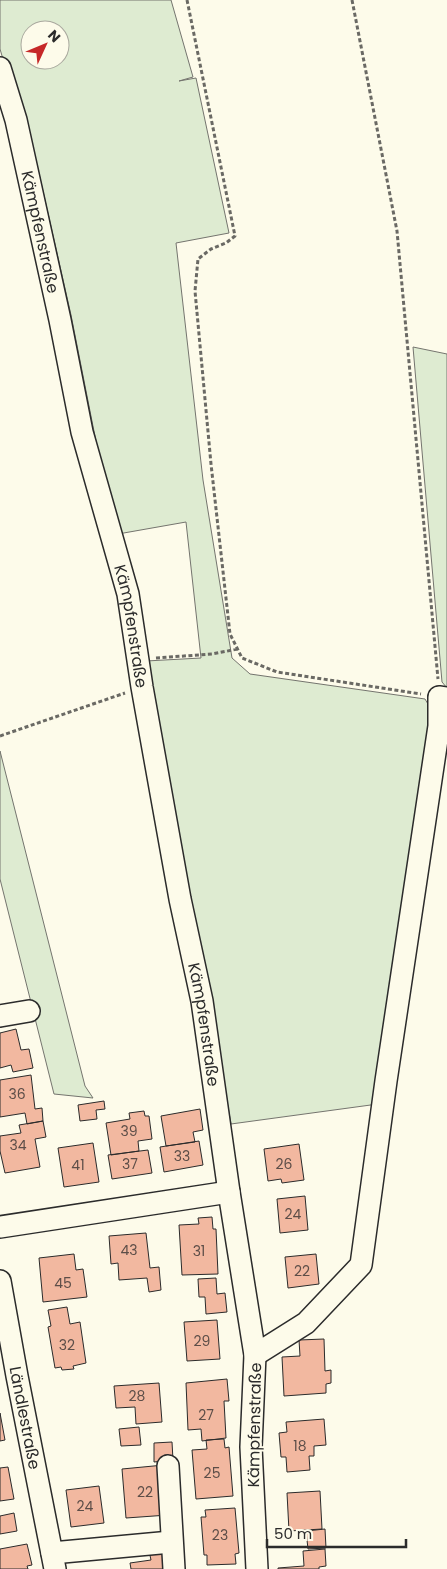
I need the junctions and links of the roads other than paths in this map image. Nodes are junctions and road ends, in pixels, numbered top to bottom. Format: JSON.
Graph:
{"nodes":[{"id":1,"x":0,"y":68,"type":"edge"},
{"id":2,"x":443,"y":697,"type":"edge"},
{"id":3,"x":29,"y":1011,"type":"dead end"},
{"id":4,"x":0,"y":1016,"type":"edge"},
{"id":5,"x":229,"y":1192,"type":"junction"},
{"id":6,"x":0,"y":1227,"type":"edge"},
{"id":7,"x":0,"y":1281,"type":"edge"},
{"id":8,"x":255,"y":1355,"type":"junction"},
{"id":9,"x":8,"y":1378,"type":"edge"},
{"id":10,"x":168,"y":1466,"type":"dead end"},
{"id":11,"x":172,"y":1542,"type":"junction"},
{"id":12,"x":54,"y":1561,"type":"edge"},
{"id":13,"x":174,"y":1569,"type":"edge"},
{"id":14,"x":257,"y":1569,"type":"edge"}],
"edges":[{"from":1,"to":5,"type":"street","name":"Kämpfenstraße"},
{"from":2,"to":8,"type":"street"},
{"from":3,"to":4,"type":"street"},
{"from":5,"to":6,"type":"street"},
{"from":5,"to":8,"type":"street","name":"Kämpfenstraße"},
{"from":7,"to":9,"type":"street","name":"Ländlestraße"},
{"from":8,"to":14,"type":"street","name":"Kämpfenstraße"},
{"from":9,"to":12,"type":"street","name":"Ländlestraße"},
{"from":10,"to":11,"type":"street"},
{"from":11,"to":12,"type":"street","name":"Ländlestraße"},
{"from":11,"to":13,"type":"street"}]}
